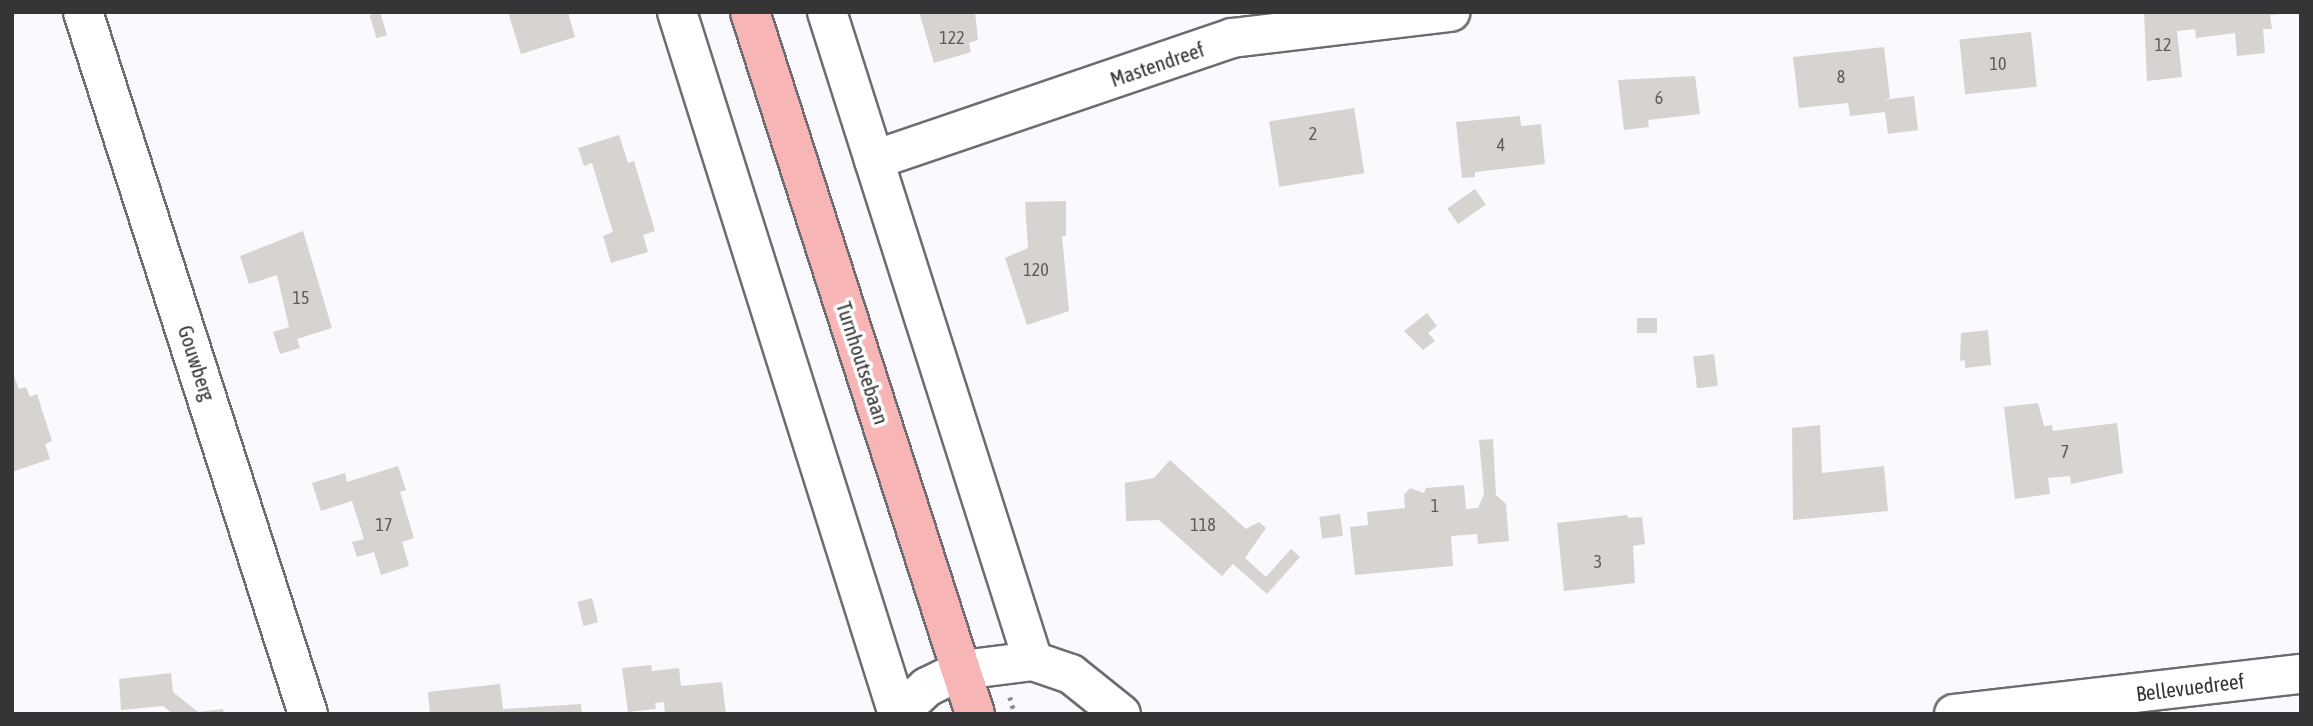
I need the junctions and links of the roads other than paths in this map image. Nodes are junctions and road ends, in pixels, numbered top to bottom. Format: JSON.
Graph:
{"nodes":[{"id":1,"x":83,"y":12,"type":"edge"},
{"id":2,"x":677,"y":12,"type":"edge"},
{"id":3,"x":750,"y":12,"type":"edge"},
{"id":4,"x":827,"y":12,"type":"edge"},
{"id":5,"x":1450,"y":12,"type":"edge"},
{"id":6,"x":874,"y":160,"type":"junction"},
{"id":7,"x":1033,"y":661,"type":"junction"},
{"id":8,"x":961,"y":670,"type":"junction"},
{"id":9,"x":2301,"y":674,"type":"edge"},
{"id":10,"x":308,"y":714,"type":"edge"},
{"id":11,"x":898,"y":714,"type":"edge"},
{"id":12,"x":975,"y":714,"type":"edge"},
{"id":13,"x":1121,"y":714,"type":"edge"},
{"id":14,"x":1954,"y":714,"type":"edge"}],
"edges":[{"from":1,"to":10,"type":"street","name":"Gouwberg"},
{"from":2,"to":11,"type":"street"},
{"from":3,"to":8,"type":"main road","name":"Turnhoutsebaan"},
{"from":4,"to":6,"type":"street"},
{"from":5,"to":6,"type":"street","name":"Mastendreef"},
{"from":6,"to":7,"type":"street"},
{"from":7,"to":8,"type":"street"},
{"from":7,"to":13,"type":"street"},
{"from":8,"to":11,"type":"street"},
{"from":8,"to":12,"type":"main road","name":"Turnhoutsebaan"},
{"from":9,"to":14,"type":"street","name":"Bellevuedreef"}]}
